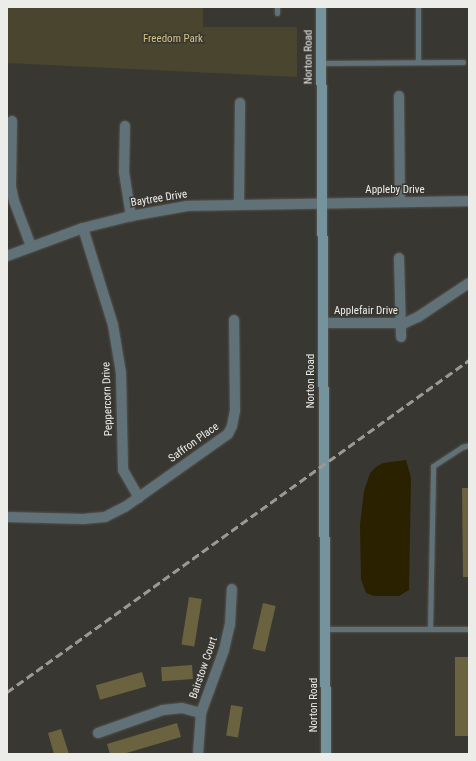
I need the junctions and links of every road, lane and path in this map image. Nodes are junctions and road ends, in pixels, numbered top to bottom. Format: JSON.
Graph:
{"nodes":[{"id":1,"x":321,"y":7,"type":"edge"},
{"id":2,"x":418,"y":7,"type":"edge"},
{"id":3,"x":418,"y":62,"type":"junction"},
{"id":4,"x":463,"y":62,"type":"dead end"},
{"id":5,"x":321,"y":63,"type":"junction"},
{"id":6,"x":399,"y":96,"type":"dead end"},
{"id":7,"x":240,"y":103,"type":"dead end"},
{"id":8,"x":12,"y":121,"type":"dead end"},
{"id":9,"x":125,"y":126,"type":"dead end"},
{"id":10,"x":469,"y":201,"type":"edge"},
{"id":11,"x":322,"y":202,"type":"junction"},
{"id":12,"x":400,"y":202,"type":"junction"},
{"id":13,"x":239,"y":204,"type":"junction"},
{"id":14,"x":131,"y":216,"type":"junction"},
{"id":15,"x":83,"y":228,"type":"junction"},
{"id":16,"x":31,"y":246,"type":"junction"},
{"id":17,"x":7,"y":256,"type":"edge"},
{"id":18,"x":399,"y":258,"type":"dead end"},
{"id":19,"x":469,"y":283,"type":"edge"},
{"id":20,"x":234,"y":320,"type":"dead end"},
{"id":21,"x":323,"y":323,"type":"junction"},
{"id":22,"x":400,"y":323,"type":"junction"},
{"id":23,"x":401,"y":337,"type":"dead end"},
{"id":24,"x":469,"y":445,"type":"edge"},
{"id":25,"x":139,"y":498,"type":"junction"},
{"id":26,"x":7,"y":517,"type":"edge"},
{"id":27,"x":232,"y":589,"type":"dead end"},
{"id":28,"x":325,"y":629,"type":"junction"},
{"id":29,"x":469,"y":629,"type":"edge"},
{"id":30,"x":430,"y":630,"type":"junction"},
{"id":31,"x":202,"y":713,"type":"junction"},
{"id":32,"x":98,"y":733,"type":"dead end"},
{"id":33,"x":198,"y":754,"type":"edge"},
{"id":34,"x":326,"y":754,"type":"edge"}],
"edges":[{"from":1,"to":5,"type":"main road","name":"Norton Road"},
{"from":2,"to":3,"type":"lane"},
{"from":3,"to":4,"type":"lane"},
{"from":3,"to":5,"type":"lane"},
{"from":5,"to":11,"type":"main road","name":"Norton Road"},
{"from":6,"to":12,"type":"street"},
{"from":7,"to":13,"type":"street"},
{"from":8,"to":16,"type":"street"},
{"from":9,"to":14,"type":"street"},
{"from":10,"to":12,"type":"street","name":"Appleby Drive"},
{"from":11,"to":12,"type":"street","name":"Appleby Drive"},
{"from":11,"to":13,"type":"street","name":"Baytree Drive"},
{"from":11,"to":21,"type":"main road","name":"Norton Road"},
{"from":13,"to":14,"type":"street","name":"Baytree Drive"},
{"from":14,"to":15,"type":"street","name":"Baytree Drive"},
{"from":15,"to":16,"type":"street","name":"Baytree Drive"},
{"from":15,"to":25,"type":"street","name":"Peppercorn Drive"},
{"from":16,"to":17,"type":"street","name":"Baytree Drive"},
{"from":18,"to":22,"type":"street"},
{"from":19,"to":22,"type":"street","name":"Applefair Drive"},
{"from":20,"to":25,"type":"street","name":"Saffron Place"},
{"from":21,"to":22,"type":"street","name":"Applefair Drive"},
{"from":21,"to":28,"type":"main road","name":"Norton Road"},
{"from":22,"to":23,"type":"street"},
{"from":24,"to":30,"type":"lane"},
{"from":25,"to":26,"type":"street","name":"Saffron Place"},
{"from":27,"to":31,"type":"street","name":"Bairstow Court"},
{"from":28,"to":30,"type":"lane"},
{"from":28,"to":34,"type":"main road","name":"Norton Road"},
{"from":29,"to":30,"type":"lane"},
{"from":31,"to":32,"type":"street"},
{"from":31,"to":33,"type":"street","name":"Bairstow Court"}]}
